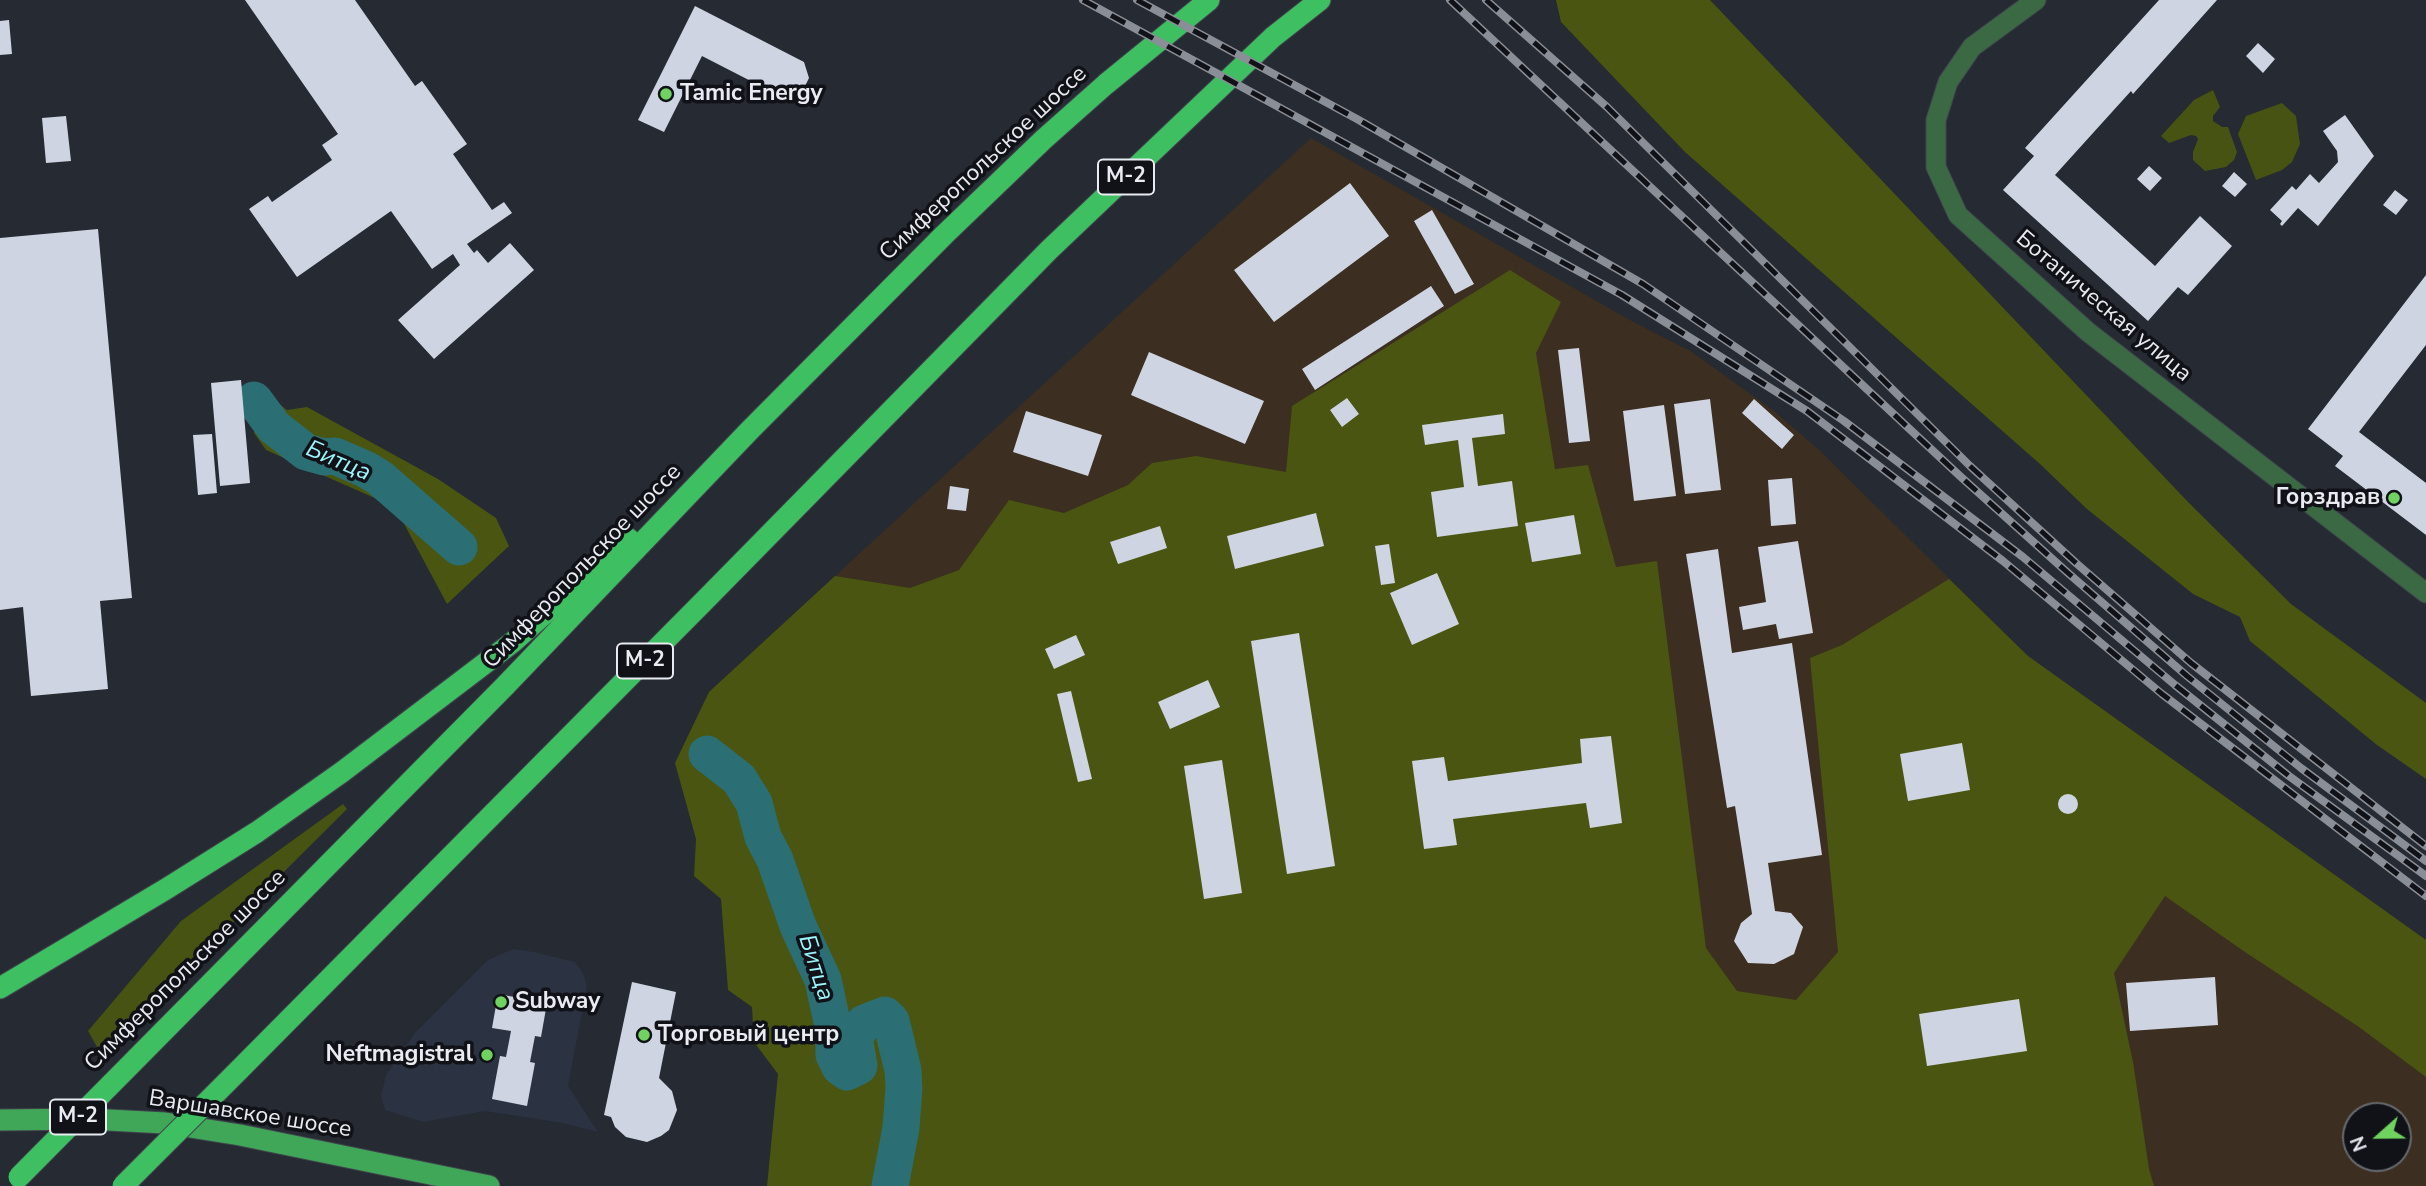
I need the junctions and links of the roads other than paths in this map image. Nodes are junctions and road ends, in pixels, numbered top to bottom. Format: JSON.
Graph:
{"nodes":[{"id":1,"x":1209,"y":0,"type":"edge"},
{"id":2,"x":1320,"y":0,"type":"edge"},
{"id":3,"x":2036,"y":0,"type":"edge"},
{"id":4,"x":750,"y":430,"type":"junction"},
{"id":5,"x":2426,"y":593,"type":"edge"},
{"id":6,"x":0,"y":988,"type":"edge"},
{"id":7,"x":0,"y":1120,"type":"edge"},
{"id":8,"x":14,"y":1181,"type":"edge"},
{"id":9,"x":123,"y":1186,"type":"edge"},
{"id":10,"x":489,"y":1186,"type":"edge"}],
"edges":[{"from":1,"to":4,"type":"highway","name":"Симферопольское шоссе","number":"М-2"},
{"from":2,"to":9,"type":"highway","number":"М-2","bridge":true},
{"from":3,"to":5,"type":"street","name":"Ботаническая улица"},
{"from":4,"to":6,"type":"highway"},
{"from":4,"to":8,"type":"highway","name":"Симферопольское шоссе","number":"М-2","bridge":true},
{"from":7,"to":10,"type":"main road","name":"Варшавское шоссе"}]}
